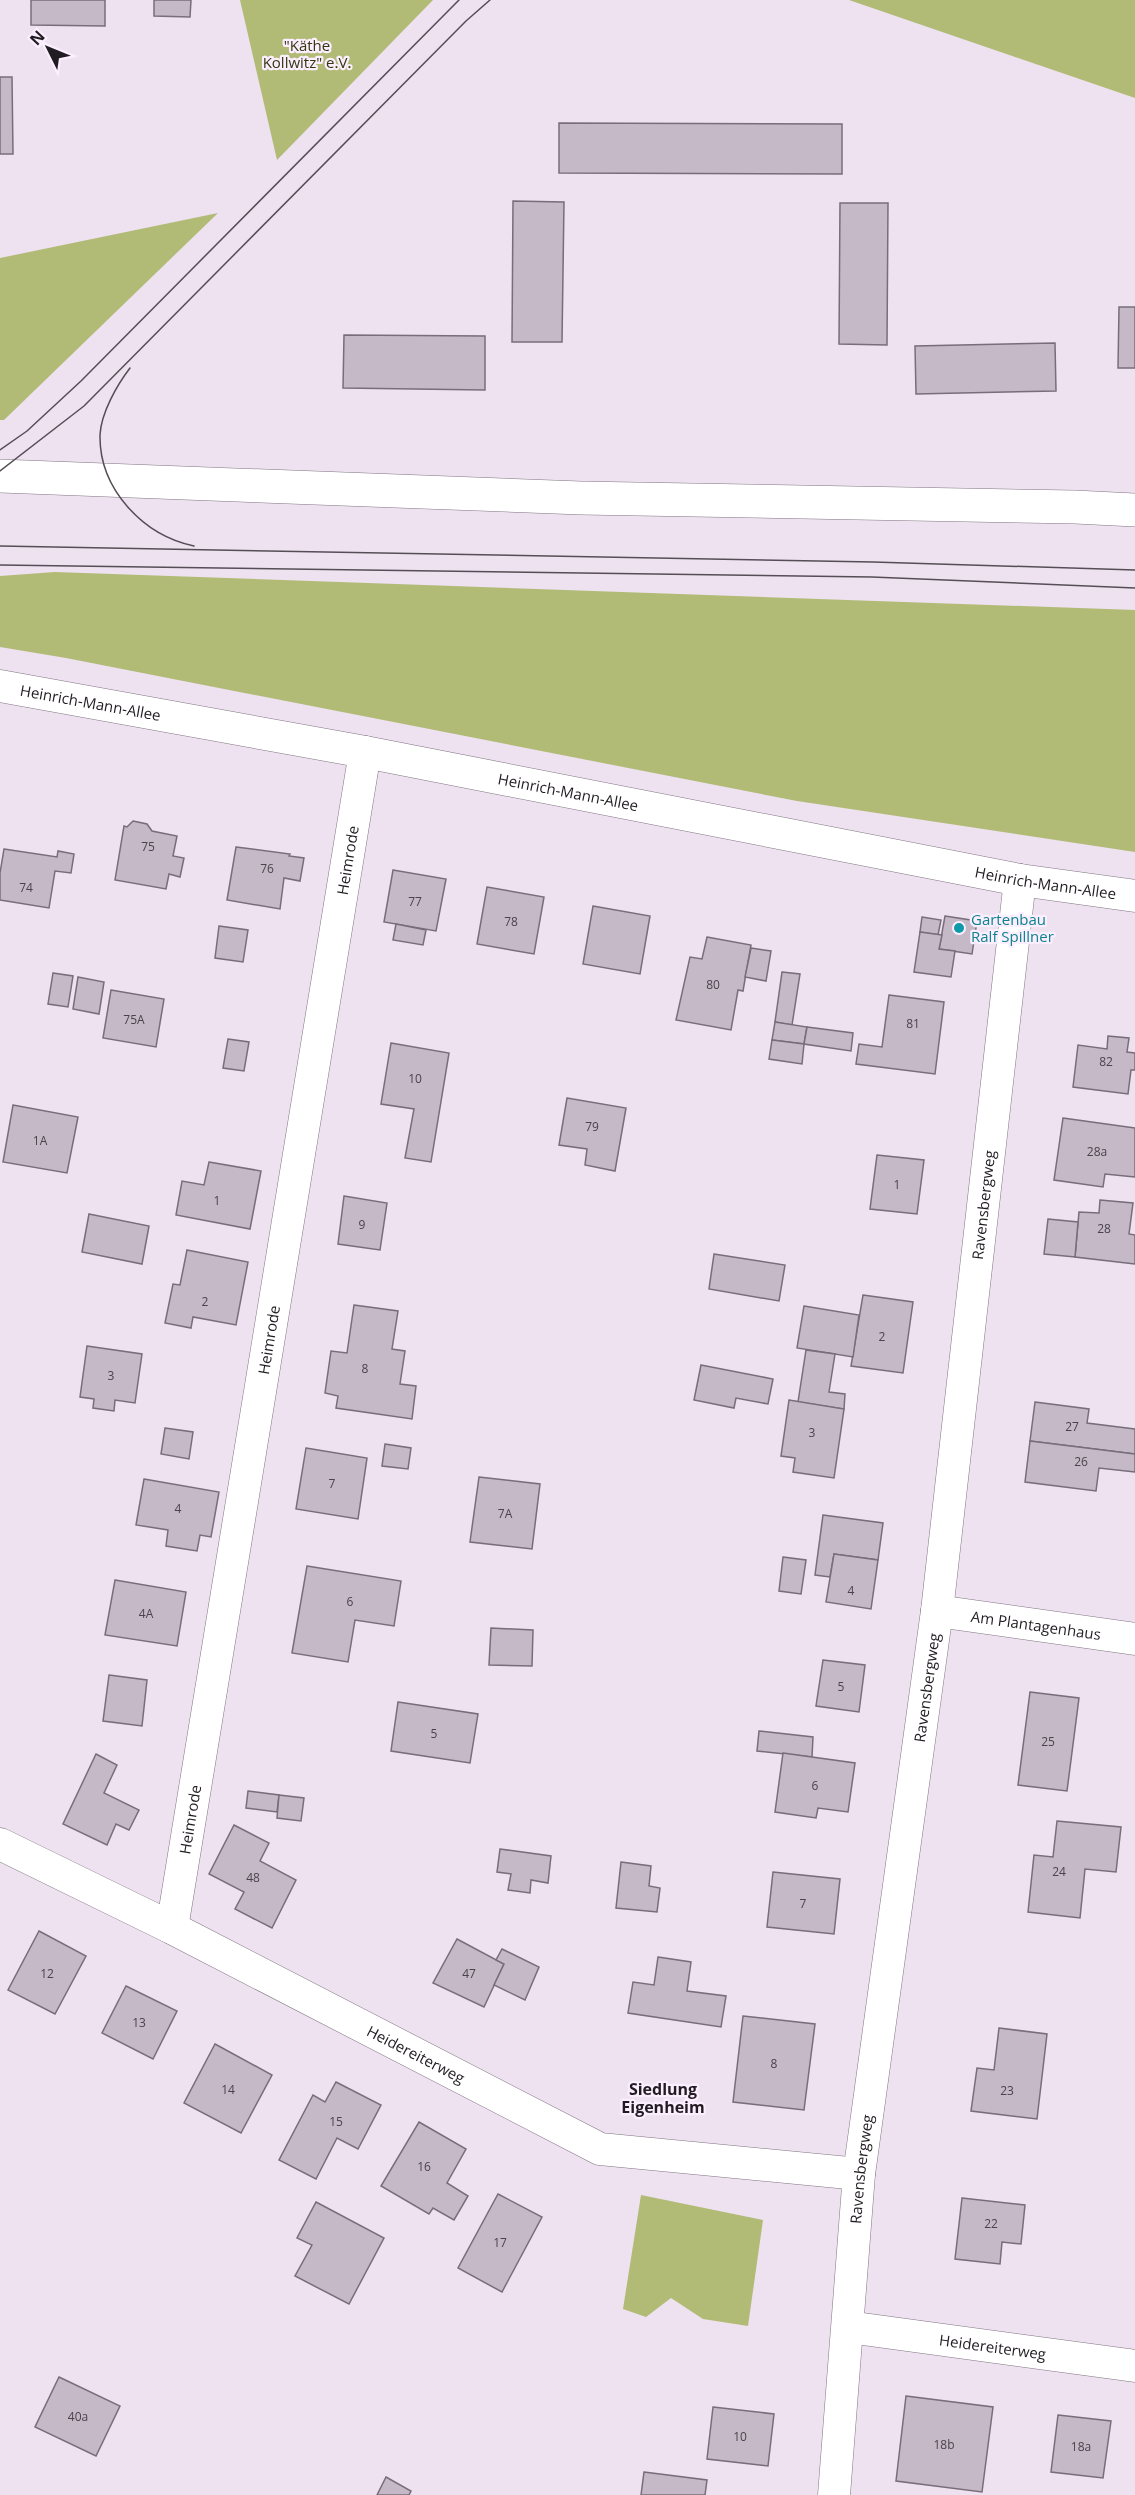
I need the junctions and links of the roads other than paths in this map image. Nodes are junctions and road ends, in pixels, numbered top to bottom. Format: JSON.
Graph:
{"nodes":[{"id":1,"x":0,"y":476,"type":"edge"},
{"id":2,"x":1135,"y":510,"type":"edge"},
{"id":3,"x":0,"y":686,"type":"edge"},
{"id":4,"x":365,"y":752,"type":"junction"},
{"id":5,"x":1020,"y":880,"type":"junction"},
{"id":6,"x":1135,"y":896,"type":"edge"},
{"id":7,"x":937,"y":1611,"type":"junction"},
{"id":8,"x":1135,"y":1638,"type":"edge"},
{"id":9,"x":0,"y":1844,"type":"edge"},
{"id":10,"x":172,"y":1928,"type":"junction"},
{"id":11,"x":859,"y":2174,"type":"junction"},
{"id":12,"x":848,"y":2327,"type":"junction"},
{"id":13,"x":1135,"y":2366,"type":"edge"},
{"id":14,"x":834,"y":2495,"type":"edge"}],
"edges":[{"from":1,"to":2,"type":"main road"},
{"from":3,"to":4,"type":"street","name":"Heinrich-Mann-Allee"},
{"from":4,"to":5,"type":"street","name":"Heinrich-Mann-Allee"},
{"from":4,"to":10,"type":"street","name":"Heimrode"},
{"from":5,"to":6,"type":"street","name":"Heinrich-Mann-Allee"},
{"from":5,"to":7,"type":"street","name":"Ravensbergweg"},
{"from":7,"to":8,"type":"street","name":"Am Plantagenhaus"},
{"from":7,"to":11,"type":"street","name":"Ravensbergweg"},
{"from":9,"to":10,"type":"street","name":"Heidereiterweg"},
{"from":10,"to":11,"type":"street","name":"Heidereiterweg"},
{"from":11,"to":12,"type":"street","name":"Ravensbergweg"},
{"from":12,"to":13,"type":"street","name":"Heidereiterweg"},
{"from":12,"to":14,"type":"street","name":"Ravensbergweg"}]}
